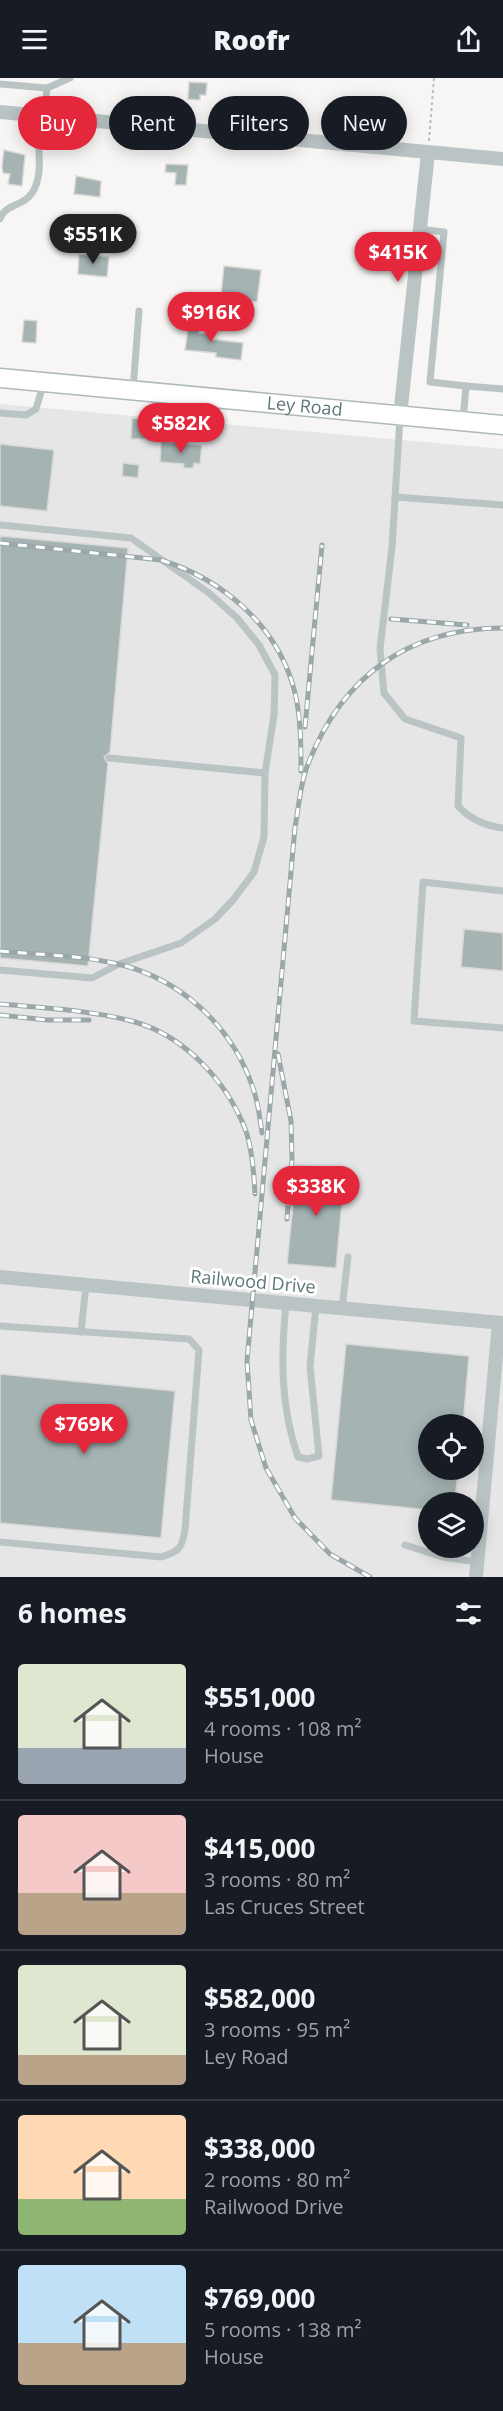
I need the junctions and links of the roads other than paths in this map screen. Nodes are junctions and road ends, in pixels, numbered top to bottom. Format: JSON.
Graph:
{"nodes":[{"id":1,"x":70,"y":78,"type":"edge"},
{"id":2,"x":0,"y":84,"type":"edge"},
{"id":3,"x":47,"y":88,"type":"junction"},
{"id":4,"x":45,"y":96,"type":"edge"},
{"id":5,"x":0,"y":112,"type":"edge"},
{"id":6,"x":18,"y":113,"type":"edge"},
{"id":7,"x":97,"y":121,"type":"edge"},
{"id":8,"x":39,"y":150,"type":"edge"},
{"id":9,"x":428,"y":153,"type":"junction"},
{"id":10,"x":503,"y":159,"type":"edge"},
{"id":11,"x":0,"y":219,"type":"edge"},
{"id":12,"x":420,"y":229,"type":"junction"},
{"id":13,"x":138,"y":311,"type":"dead end"},
{"id":14,"x":0,"y":378,"type":"edge"},
{"id":15,"x":45,"y":382,"type":"junction"},
{"id":16,"x":466,"y":386,"type":"junction"},
{"id":17,"x":503,"y":389,"type":"edge"},
{"id":18,"x":133,"y":390,"type":"junction"},
{"id":19,"x":0,"y":412,"type":"edge"},
{"id":20,"x":400,"y":416,"type":"junction"},
{"id":21,"x":463,"y":422,"type":"junction"},
{"id":22,"x":503,"y":426,"type":"edge"},
{"id":23,"x":395,"y":497,"type":"junction"},
{"id":24,"x":503,"y":505,"type":"edge"},
{"id":25,"x":0,"y":525,"type":"edge"},
{"id":26,"x":109,"y":758,"type":"dead end"},
{"id":27,"x":265,"y":773,"type":"junction"},
{"id":28,"x":503,"y":828,"type":"edge"},
{"id":29,"x":503,"y":891,"type":"edge"},
{"id":30,"x":0,"y":970,"type":"edge"},
{"id":31,"x":503,"y":1028,"type":"edge"},
{"id":32,"x":348,"y":1257,"type":"dead end"},
{"id":33,"x":0,"y":1277,"type":"edge"},
{"id":34,"x":86,"y":1285,"type":"junction"},
{"id":35,"x":286,"y":1303,"type":"junction"},
{"id":36,"x":316,"y":1306,"type":"junction"},
{"id":37,"x":342,"y":1308,"type":"junction"},
{"id":38,"x":501,"y":1323,"type":"edge"},
{"id":39,"x":0,"y":1326,"type":"edge"},
{"id":40,"x":81,"y":1332,"type":"junction"},
{"id":41,"x":0,"y":1542,"type":"edge"},
{"id":42,"x":405,"y":1545,"type":"dead end"},
{"id":43,"x":477,"y":1562,"type":"junction"},
{"id":44,"x":476,"y":1577,"type":"edge"}],
"edges":[{"from":1,"to":3,"type":"lane"},
{"from":2,"to":3,"type":"lane"},
{"from":3,"to":4,"type":"lane"},
{"from":5,"to":6,"type":"street"},
{"from":7,"to":9,"type":"street"},
{"from":8,"to":11,"type":"lane"},
{"from":9,"to":10,"type":"street"},
{"from":9,"to":12,"type":"street"},
{"from":12,"to":16,"type":"lane"},
{"from":12,"to":20,"type":"street"},
{"from":13,"to":18,"type":"lane"},
{"from":14,"to":15,"type":"main road","name":"Ley Road"},
{"from":15,"to":18,"type":"main road","name":"Ley Road"},
{"from":15,"to":19,"type":"lane"},
{"from":16,"to":17,"type":"lane"},
{"from":16,"to":21,"type":"lane"},
{"from":18,"to":20,"type":"main road","name":"Ley Road"},
{"from":20,"to":21,"type":"main road","name":"Ley Road"},
{"from":20,"to":23,"type":"lane"},
{"from":21,"to":22,"type":"main road","name":"Ley Road"},
{"from":23,"to":24,"type":"lane"},
{"from":23,"to":28,"type":"lane"},
{"from":25,"to":27,"type":"lane"},
{"from":26,"to":27,"type":"lane"},
{"from":27,"to":30,"type":"lane"},
{"from":29,"to":31,"type":"lane"},
{"from":32,"to":37,"type":"lane"},
{"from":33,"to":34,"type":"street","name":"Railwood Drive"},
{"from":34,"to":35,"type":"street","name":"Railwood Drive"},
{"from":34,"to":40,"type":"lane"},
{"from":35,"to":36,"type":"street","name":"Railwood Drive"},
{"from":35,"to":36,"type":"lane"},
{"from":36,"to":37,"type":"street","name":"Railwood Drive"},
{"from":37,"to":38,"type":"street","name":"Railwood Drive"},
{"from":38,"to":43,"type":"street"},
{"from":39,"to":40,"type":"lane"},
{"from":40,"to":41,"type":"lane"},
{"from":42,"to":43,"type":"lane"},
{"from":43,"to":44,"type":"street"}]}
